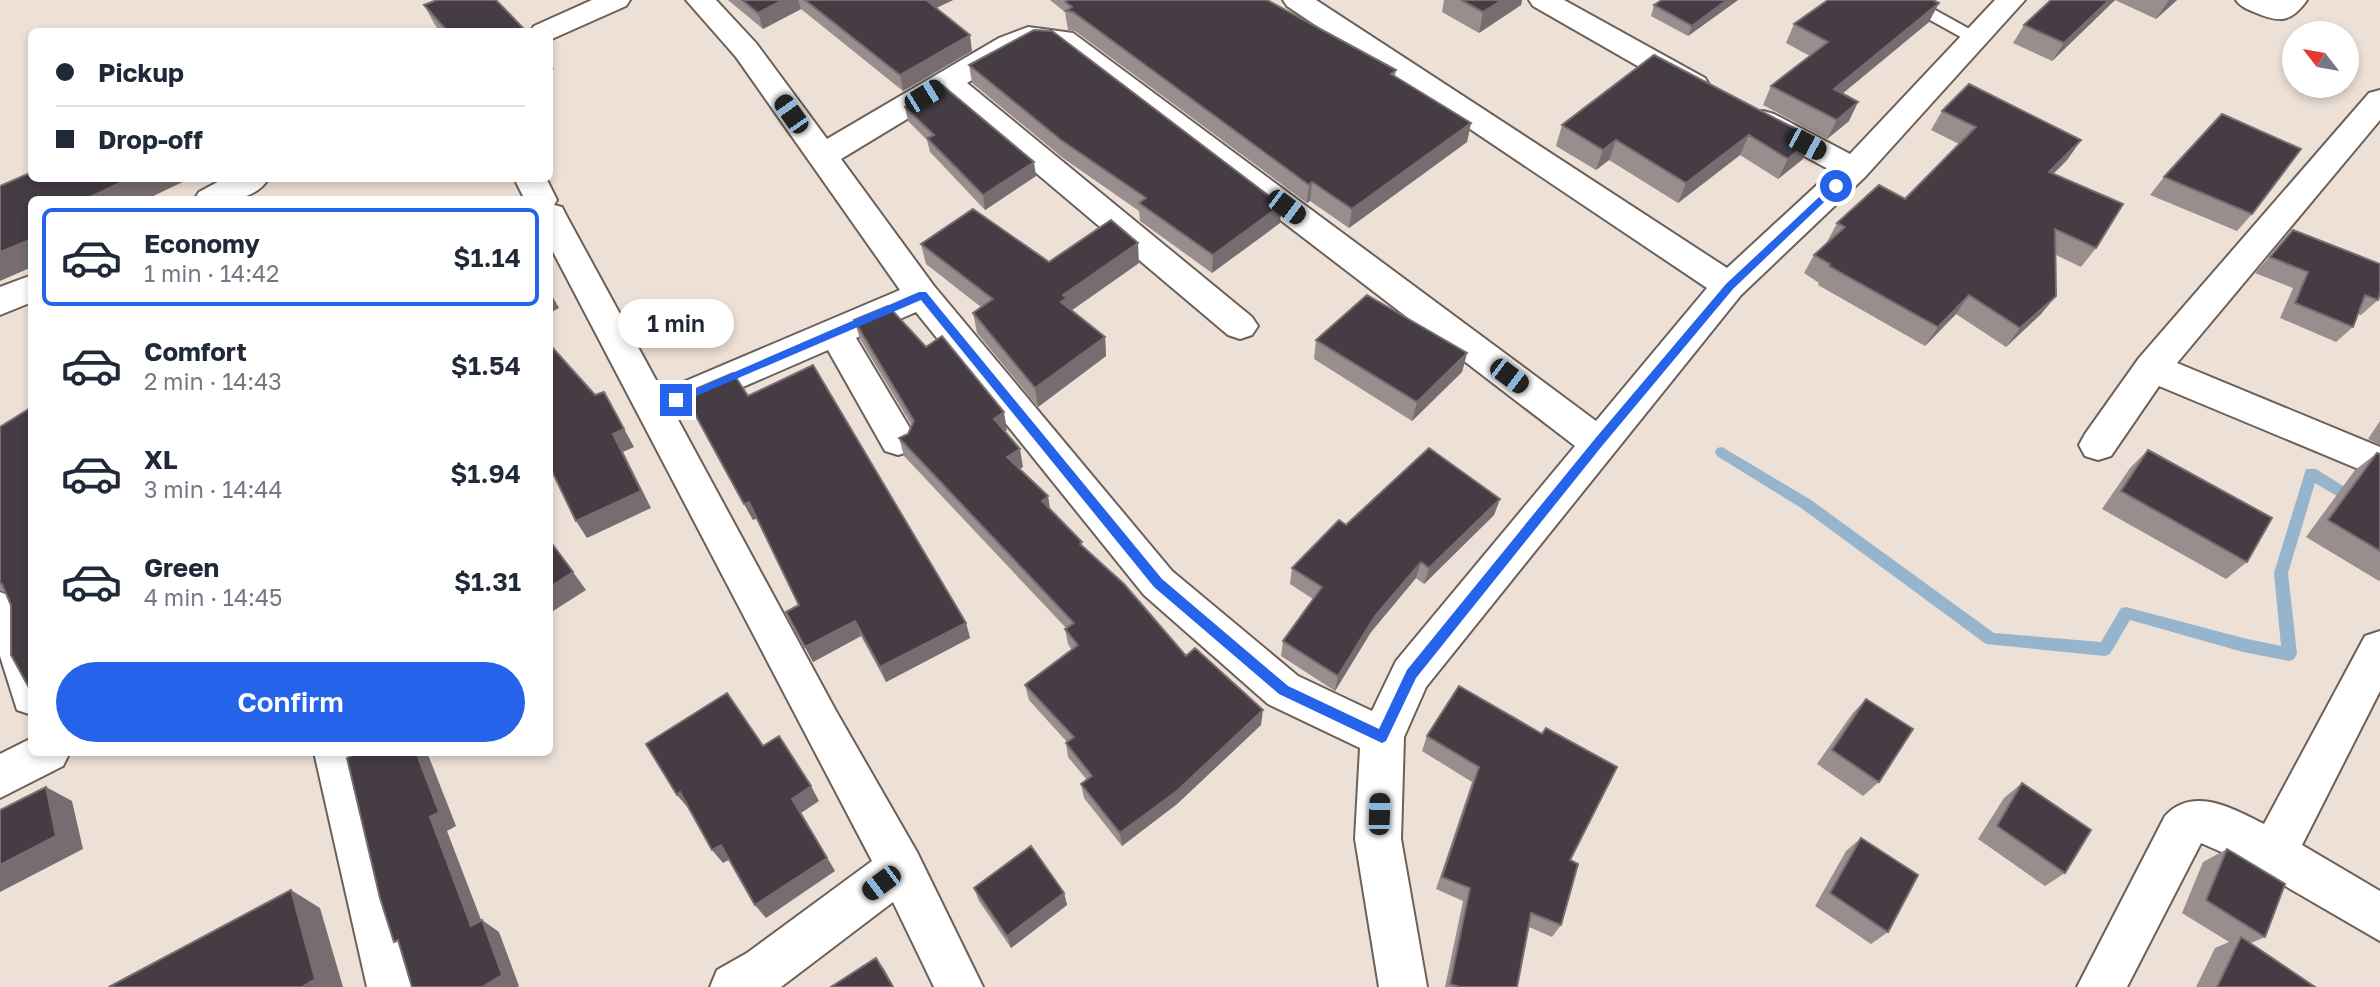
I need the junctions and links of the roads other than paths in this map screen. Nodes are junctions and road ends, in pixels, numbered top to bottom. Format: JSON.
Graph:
{"nodes":[{"id":1,"x":616,"y":0,"type":"edge"},
{"id":2,"x":700,"y":0,"type":"edge"},
{"id":3,"x":1297,"y":0,"type":"edge"},
{"id":4,"x":1543,"y":0,"type":"edge"},
{"id":5,"x":1903,"y":0,"type":"edge"},
{"id":6,"x":2011,"y":0,"type":"edge"},
{"id":7,"x":2250,"y":0,"type":"edge"},
{"id":8,"x":2293,"y":0,"type":"edge"},
{"id":9,"x":553,"y":28,"type":"edge"},
{"id":10,"x":1975,"y":37,"type":"junction"},
{"id":11,"x":947,"y":82,"type":"junction"},
{"id":12,"x":2380,"y":100,"type":"edge"},
{"id":13,"x":821,"y":157,"type":"junction"},
{"id":14,"x":1854,"y":169,"type":"junction"},
{"id":15,"x":245,"y":182,"type":"edge"},
{"id":16,"x":218,"y":196,"type":"edge"},
{"id":17,"x":553,"y":222,"type":"edge"},
{"id":18,"x":1729,"y":286,"type":"junction"},
{"id":19,"x":28,"y":289,"type":"edge"},
{"id":20,"x":922,"y":295,"type":"junction"},
{"id":21,"x":0,"y":302,"type":"edge"},
{"id":22,"x":1240,"y":326,"type":"dead end"},
{"id":23,"x":835,"y":332,"type":"junction"},
{"id":24,"x":2152,"y":368,"type":"junction"},
{"id":25,"x":653,"y":410,"type":"junction"},
{"id":26,"x":898,"y":440,"type":"edge"},
{"id":27,"x":1598,"y":443,"type":"junction"},
{"id":28,"x":2098,"y":445,"type":"dead end"},
{"id":29,"x":2380,"y":463,"type":"edge"},
{"id":30,"x":0,"y":610,"type":"edge"},
{"id":31,"x":2380,"y":649,"type":"edge"},
{"id":32,"x":28,"y":682,"type":"edge"},
{"id":33,"x":1382,"y":737,"type":"junction"},
{"id":34,"x":337,"y":756,"type":"edge"},
{"id":35,"x":55,"y":760,"type":"edge"},
{"id":36,"x":0,"y":776,"type":"edge"},
{"id":37,"x":2273,"y":854,"type":"junction"},
{"id":38,"x":901,"y":868,"type":"junction"},
{"id":39,"x":2380,"y":918,"type":"edge"},
{"id":40,"x":391,"y":987,"type":"edge"},
{"id":41,"x":734,"y":987,"type":"edge"},
{"id":42,"x":959,"y":987,"type":"edge"},
{"id":43,"x":1403,"y":987,"type":"edge"},
{"id":44,"x":2101,"y":987,"type":"edge"}],
"edges":[{"from":1,"to":9,"type":"street"},
{"from":2,"to":13,"type":"street"},
{"from":3,"to":18,"type":"street"},
{"from":4,"to":14,"type":"street"},
{"from":5,"to":10,"type":"lane"},
{"from":6,"to":10,"type":"street"},
{"from":7,"to":8,"type":"street"},
{"from":10,"to":14,"type":"street"},
{"from":11,"to":13,"type":"street"},
{"from":11,"to":22,"type":"street"},
{"from":11,"to":27,"type":"street"},
{"from":12,"to":24,"type":"street"},
{"from":13,"to":20,"type":"street"},
{"from":14,"to":18,"type":"street"},
{"from":15,"to":16,"type":"street"},
{"from":17,"to":25,"type":"street"},
{"from":18,"to":27,"type":"street"},
{"from":19,"to":21,"type":"street"},
{"from":20,"to":23,"type":"street"},
{"from":20,"to":33,"type":"street"},
{"from":23,"to":25,"type":"street"},
{"from":23,"to":26,"type":"street"},
{"from":24,"to":28,"type":"street"},
{"from":24,"to":29,"type":"street"},
{"from":25,"to":38,"type":"street"},
{"from":27,"to":33,"type":"street"},
{"from":30,"to":32,"type":"street"},
{"from":31,"to":37,"type":"street"},
{"from":33,"to":43,"type":"street"},
{"from":34,"to":40,"type":"street"},
{"from":35,"to":36,"type":"street"},
{"from":37,"to":39,"type":"street"},
{"from":37,"to":44,"type":"street"},
{"from":38,"to":41,"type":"street"},
{"from":38,"to":42,"type":"street"}]}
